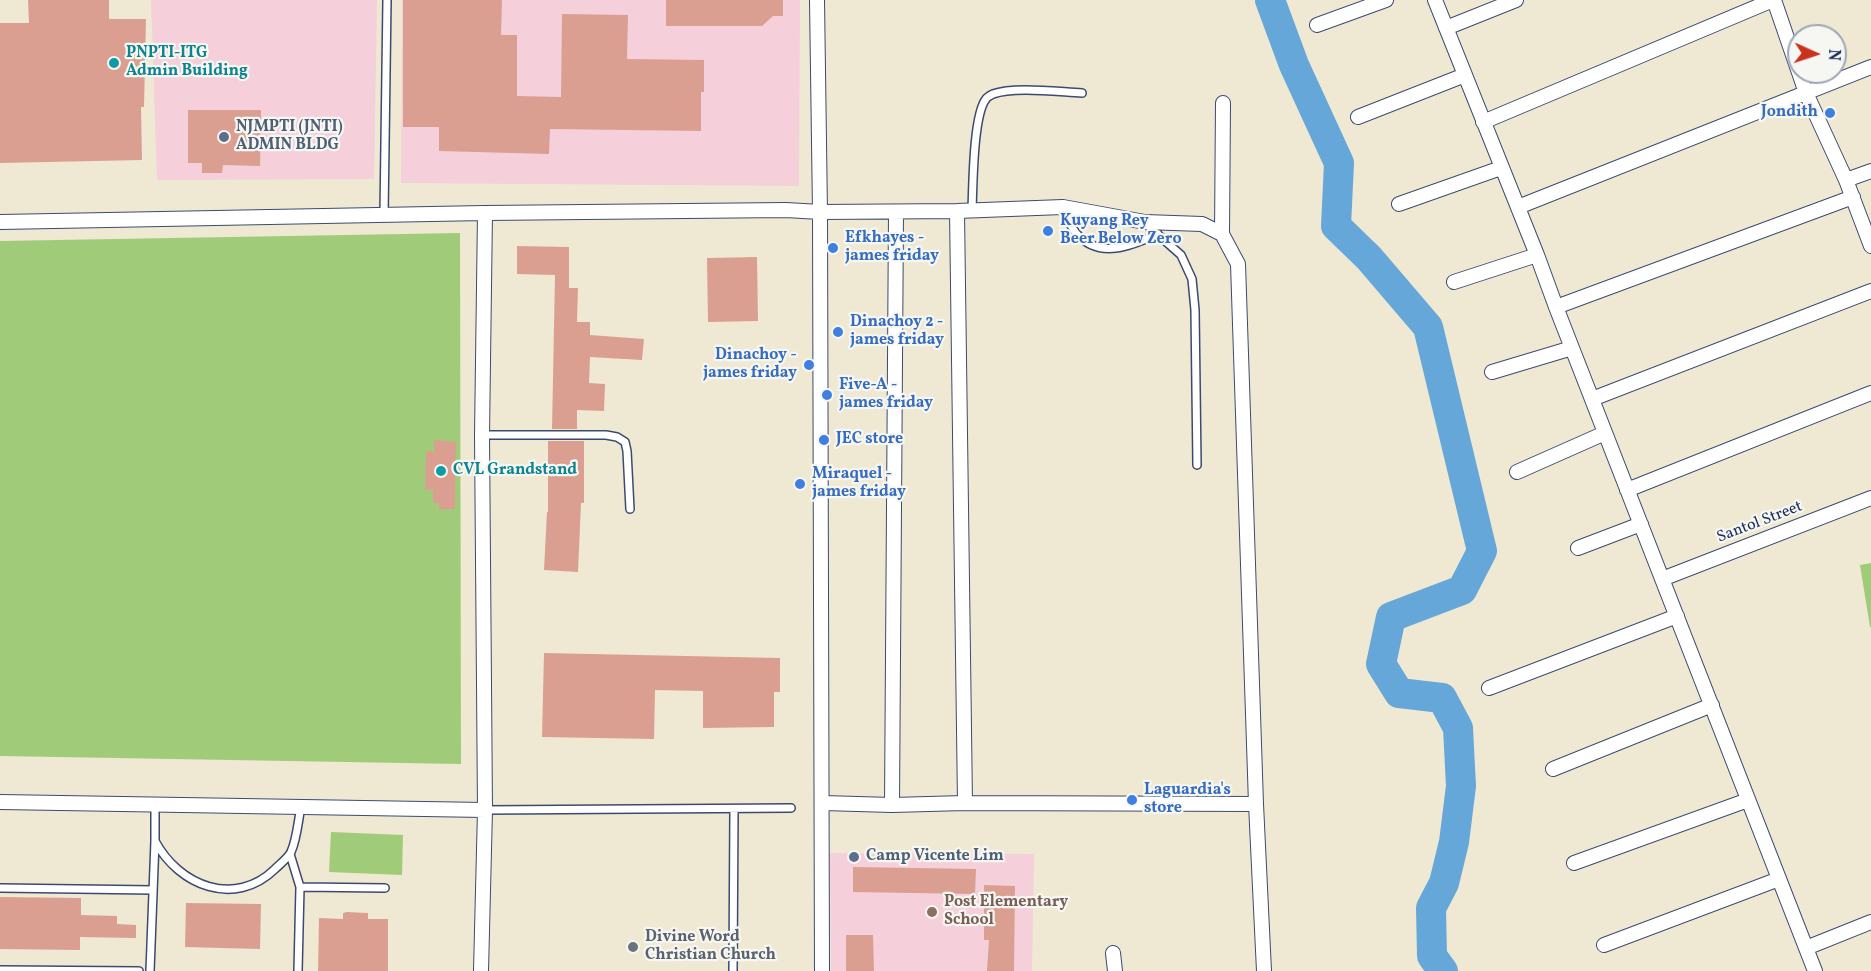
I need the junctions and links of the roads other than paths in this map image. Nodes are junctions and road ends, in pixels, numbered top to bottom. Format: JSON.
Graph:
{"nodes":[{"id":1,"x":387,"y":0,"type":"edge"},
{"id":2,"x":817,"y":0,"type":"edge"},
{"id":3,"x":1386,"y":0,"type":"edge"},
{"id":4,"x":1436,"y":0,"type":"edge"},
{"id":5,"x":1516,"y":0,"type":"edge"},
{"id":6,"x":1774,"y":0,"type":"edge"},
{"id":7,"x":1317,"y":25,"type":"dead end"},
{"id":8,"x":1446,"y":28,"type":"junction"},
{"id":9,"x":1871,"y":67,"type":"edge"},
{"id":10,"x":1464,"y":75,"type":"junction"},
{"id":11,"x":1082,"y":93,"type":"dead end"},
{"id":12,"x":1806,"y":93,"type":"junction"},
{"id":13,"x":1222,"y":103,"type":"dead end"},
{"id":14,"x":1358,"y":117,"type":"dead end"},
{"id":15,"x":1483,"y":122,"type":"junction"},
{"id":16,"x":1501,"y":168,"type":"junction"},
{"id":17,"x":1871,"y":171,"type":"edge"},
{"id":18,"x":1846,"y":180,"type":"junction"},
{"id":19,"x":1852,"y":197,"type":"junction"},
{"id":20,"x":1399,"y":204,"type":"dead end"},
{"id":21,"x":1063,"y":207,"type":"junction"},
{"id":22,"x":1518,"y":207,"type":"junction"},
{"id":23,"x":972,"y":210,"type":"junction"},
{"id":24,"x":957,"y":211,"type":"junction"},
{"id":25,"x":820,"y":212,"type":"junction"},
{"id":26,"x":896,"y":212,"type":"junction"},
{"id":27,"x":485,"y":213,"type":"junction"},
{"id":28,"x":384,"y":215,"type":"junction"},
{"id":29,"x":0,"y":222,"type":"edge"},
{"id":30,"x":1144,"y":222,"type":"junction"},
{"id":31,"x":1158,"y":234,"type":"junction"},
{"id":32,"x":1222,"y":234,"type":"junction"},
{"id":33,"x":1871,"y":246,"type":"edge"},
{"id":34,"x":1537,"y":255,"type":"junction"},
{"id":35,"x":1454,"y":282,"type":"dead end"},
{"id":36,"x":1871,"y":291,"type":"edge"},
{"id":37,"x":1556,"y":307,"type":"junction"},
{"id":38,"x":1572,"y":348,"type":"junction"},
{"id":39,"x":1492,"y":372,"type":"dead end"},
{"id":40,"x":1871,"y":393,"type":"edge"},
{"id":41,"x":1592,"y":399,"type":"junction"},
{"id":42,"x":1605,"y":433,"type":"junction"},
{"id":43,"x":482,"y":435,"type":"junction"},
{"id":44,"x":1197,"y":465,"type":"dead end"},
{"id":45,"x":1517,"y":472,"type":"dead end"},
{"id":46,"x":1627,"y":490,"type":"junction"},
{"id":47,"x":1871,"y":498,"type":"edge"},
{"id":48,"x":630,"y":509,"type":"dead end"},
{"id":49,"x":1641,"y":524,"type":"junction"},
{"id":50,"x":1578,"y":548,"type":"dead end"},
{"id":51,"x":1662,"y":579,"type":"junction"},
{"id":52,"x":1677,"y":616,"type":"junction"},
{"id":53,"x":1489,"y":688,"type":"dead end"},
{"id":54,"x":1712,"y":705,"type":"junction"},
{"id":55,"x":1553,"y":769,"type":"dead end"},
{"id":56,"x":1748,"y":800,"type":"junction"},
{"id":57,"x":0,"y":802,"type":"edge"},
{"id":58,"x":823,"y":803,"type":"junction"},
{"id":59,"x":965,"y":804,"type":"junction"},
{"id":60,"x":1256,"y":804,"type":"junction"},
{"id":61,"x":155,"y":805,"type":"junction"},
{"id":62,"x":892,"y":805,"type":"junction"},
{"id":63,"x":301,"y":807,"type":"junction"},
{"id":64,"x":791,"y":808,"type":"dead end"},
{"id":65,"x":735,"y":809,"type":"junction"},
{"id":66,"x":485,"y":810,"type":"junction"},
{"id":67,"x":155,"y":841,"type":"junction"},
{"id":68,"x":290,"y":854,"type":"junction"},
{"id":69,"x":1574,"y":863,"type":"dead end"},
{"id":70,"x":1779,"y":879,"type":"junction"},
{"id":71,"x":300,"y":887,"type":"junction"},
{"id":72,"x":0,"y":888,"type":"edge"},
{"id":73,"x":386,"y":888,"type":"dead end"},
{"id":74,"x":153,"y":890,"type":"junction"},
{"id":75,"x":1871,"y":922,"type":"edge"},
{"id":76,"x":1604,"y":945,"type":"dead end"},
{"id":77,"x":1806,"y":948,"type":"junction"},
{"id":78,"x":1113,"y":953,"type":"dead end"},
{"id":79,"x":0,"y":970,"type":"edge"},
{"id":80,"x":139,"y":971,"type":"edge"},
{"id":81,"x":150,"y":971,"type":"edge"},
{"id":82,"x":298,"y":971,"type":"edge"},
{"id":83,"x":481,"y":971,"type":"edge"},
{"id":84,"x":733,"y":971,"type":"edge"},
{"id":85,"x":822,"y":971,"type":"edge"},
{"id":86,"x":1115,"y":971,"type":"edge"},
{"id":87,"x":1264,"y":971,"type":"edge"},
{"id":88,"x":1815,"y":971,"type":"edge"}],
"edges":[{"from":1,"to":28,"type":"lane"},
{"from":2,"to":25,"type":"street"},
{"from":3,"to":7,"type":"street"},
{"from":4,"to":8,"type":"street"},
{"from":5,"to":8,"type":"street"},
{"from":6,"to":12,"type":"street"},
{"from":6,"to":15,"type":"street"},
{"from":8,"to":10,"type":"street"},
{"from":9,"to":12,"type":"street"},
{"from":10,"to":14,"type":"street"},
{"from":10,"to":15,"type":"street"},
{"from":11,"to":23,"type":"lane"},
{"from":12,"to":18,"type":"street"},
{"from":12,"to":22,"type":"street"},
{"from":13,"to":32,"type":"street"},
{"from":15,"to":16,"type":"street"},
{"from":16,"to":20,"type":"street"},
{"from":16,"to":22,"type":"street"},
{"from":17,"to":18,"type":"street"},
{"from":18,"to":19,"type":"street"},
{"from":19,"to":33,"type":"street"},
{"from":19,"to":37,"type":"street"},
{"from":21,"to":23,"type":"street"},
{"from":21,"to":30,"type":"street"},
{"from":21,"to":31,"type":"lane"},
{"from":22,"to":34,"type":"street"},
{"from":23,"to":24,"type":"street"},
{"from":24,"to":26,"type":"street"},
{"from":24,"to":59,"type":"street"},
{"from":25,"to":26,"type":"street"},
{"from":25,"to":27,"type":"street"},
{"from":25,"to":58,"type":"street"},
{"from":26,"to":62,"type":"street"},
{"from":27,"to":28,"type":"street"},
{"from":27,"to":43,"type":"street"},
{"from":28,"to":29,"type":"street"},
{"from":30,"to":31,"type":"lane"},
{"from":30,"to":32,"type":"street"},
{"from":31,"to":44,"type":"lane"},
{"from":32,"to":60,"type":"street"},
{"from":34,"to":35,"type":"street"},
{"from":34,"to":37,"type":"street"},
{"from":36,"to":41,"type":"street"},
{"from":37,"to":38,"type":"street"},
{"from":38,"to":39,"type":"street"},
{"from":38,"to":41,"type":"street"},
{"from":40,"to":46,"type":"street"},
{"from":41,"to":42,"type":"street"},
{"from":42,"to":45,"type":"street"},
{"from":42,"to":46,"type":"street"},
{"from":43,"to":48,"type":"lane"},
{"from":43,"to":66,"type":"street"},
{"from":46,"to":49,"type":"street"},
{"from":47,"to":51,"type":"street","name":"Santol Street"},
{"from":49,"to":50,"type":"street"},
{"from":49,"to":51,"type":"street"},
{"from":51,"to":52,"type":"street"},
{"from":52,"to":53,"type":"street"},
{"from":52,"to":54,"type":"street"},
{"from":54,"to":55,"type":"street"},
{"from":54,"to":56,"type":"street"},
{"from":56,"to":69,"type":"street"},
{"from":56,"to":70,"type":"street"},
{"from":57,"to":61,"type":"street"},
{"from":58,"to":62,"type":"street"},
{"from":58,"to":85,"type":"street"},
{"from":59,"to":60,"type":"street"},
{"from":59,"to":62,"type":"street"},
{"from":60,"to":87,"type":"street"},
{"from":61,"to":63,"type":"street"},
{"from":61,"to":67,"type":"lane"},
{"from":63,"to":66,"type":"street"},
{"from":63,"to":68,"type":"lane"},
{"from":64,"to":65,"type":"lane"},
{"from":65,"to":66,"type":"lane"},
{"from":65,"to":84,"type":"lane"},
{"from":66,"to":83,"type":"street"},
{"from":67,"to":68,"type":"lane"},
{"from":67,"to":74,"type":"lane"},
{"from":68,"to":71,"type":"lane"},
{"from":70,"to":76,"type":"street"},
{"from":70,"to":77,"type":"street"},
{"from":71,"to":73,"type":"lane"},
{"from":71,"to":82,"type":"lane"},
{"from":72,"to":74,"type":"lane"},
{"from":74,"to":81,"type":"lane"},
{"from":75,"to":77,"type":"street"},
{"from":77,"to":88,"type":"street"},
{"from":78,"to":86,"type":"street"},
{"from":79,"to":80,"type":"lane"}]}
